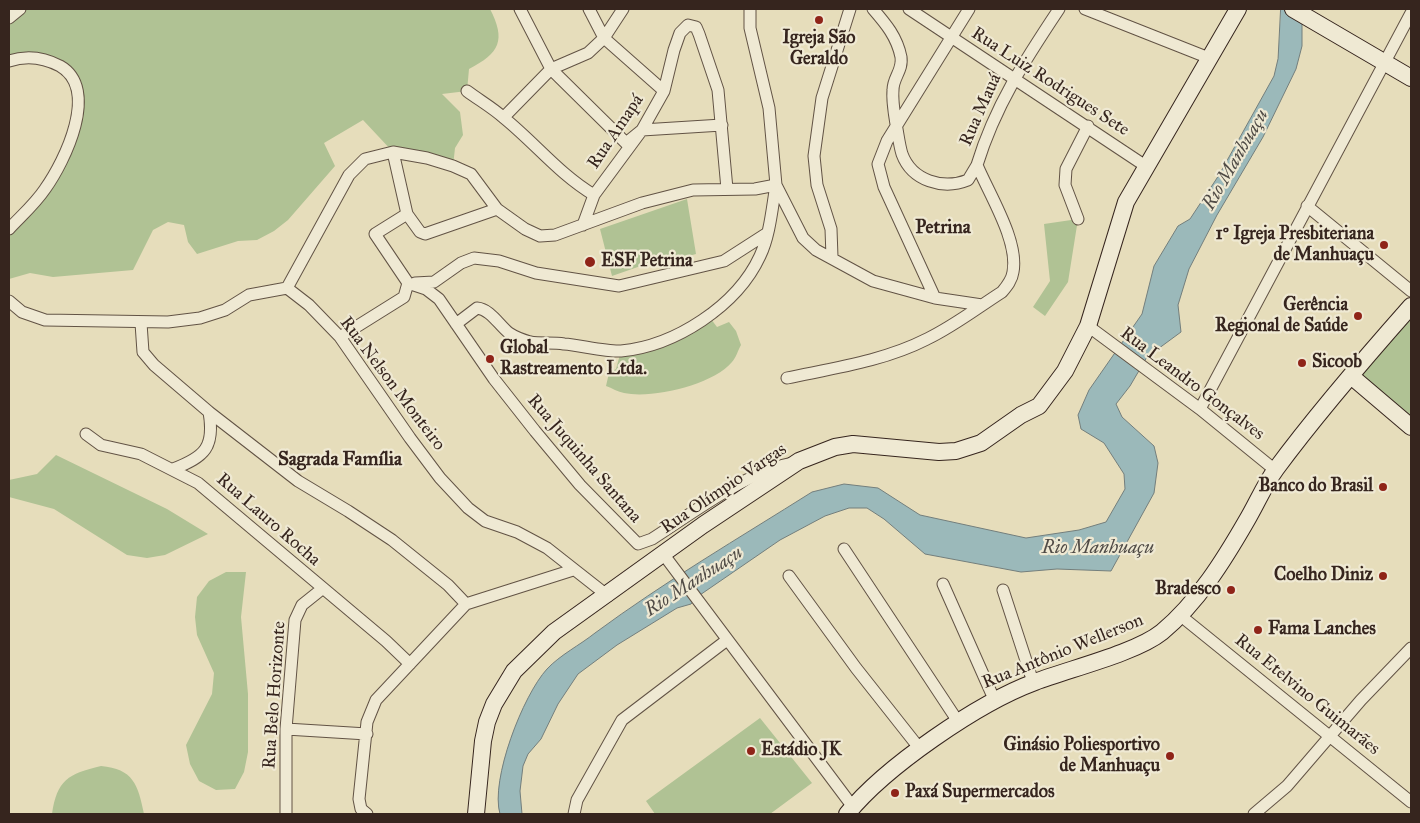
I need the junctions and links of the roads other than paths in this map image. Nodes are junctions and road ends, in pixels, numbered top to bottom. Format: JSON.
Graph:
{"nodes":[{"id":1,"x":20,"y":9,"type":"edge"},
{"id":2,"x":520,"y":9,"type":"edge"},
{"id":3,"x":590,"y":9,"type":"edge"},
{"id":4,"x":623,"y":9,"type":"edge"},
{"id":5,"x":750,"y":9,"type":"edge"},
{"id":6,"x":850,"y":9,"type":"edge"},
{"id":7,"x":873,"y":9,"type":"edge"},
{"id":8,"x":909,"y":9,"type":"edge"},
{"id":9,"x":969,"y":9,"type":"edge"},
{"id":10,"x":1059,"y":9,"type":"edge"},
{"id":11,"x":1085,"y":9,"type":"edge"},
{"id":12,"x":1235,"y":10,"type":"edge"},
{"id":13,"x":1301,"y":12,"type":"edge"},
{"id":14,"x":1411,"y":13,"type":"edge"},
{"id":15,"x":9,"y":18,"type":"edge"},
{"id":16,"x":604,"y":38,"type":"junction"},
{"id":17,"x":952,"y":39,"type":"junction"},
{"id":18,"x":1209,"y":58,"type":"junction"},
{"id":19,"x":9,"y":61,"type":"edge"},
{"id":20,"x":1386,"y":62,"type":"junction"},
{"id":21,"x":551,"y":69,"type":"junction"},
{"id":22,"x":1014,"y":77,"type":"junction"},
{"id":23,"x":1411,"y":78,"type":"edge"},
{"id":24,"x":467,"y":91,"type":"dead end"},
{"id":25,"x":664,"y":91,"type":"junction"},
{"id":26,"x":504,"y":117,"type":"junction"},
{"id":27,"x":722,"y":125,"type":"junction"},
{"id":28,"x":1088,"y":126,"type":"junction"},
{"id":29,"x":897,"y":127,"type":"junction"},
{"id":30,"x":642,"y":130,"type":"junction"},
{"id":31,"x":393,"y":152,"type":"junction"},
{"id":32,"x":977,"y":165,"type":"junction"},
{"id":33,"x":1148,"y":167,"type":"junction"},
{"id":34,"x":776,"y":185,"type":"junction"},
{"id":35,"x":727,"y":189,"type":"junction"},
{"id":36,"x":594,"y":195,"type":"junction"},
{"id":37,"x":1307,"y":206,"type":"junction"},
{"id":38,"x":497,"y":209,"type":"junction"},
{"id":39,"x":407,"y":214,"type":"junction"},
{"id":40,"x":1078,"y":219,"type":"dead end"},
{"id":41,"x":583,"y":225,"type":"junction"},
{"id":42,"x":9,"y":229,"type":"edge"},
{"id":43,"x":766,"y":234,"type":"junction"},
{"id":44,"x":832,"y":257,"type":"junction"},
{"id":45,"x":408,"y":283,"type":"junction"},
{"id":46,"x":287,"y":288,"type":"junction"},
{"id":47,"x":1411,"y":291,"type":"edge"},
{"id":48,"x":935,"y":298,"type":"junction"},
{"id":49,"x":9,"y":301,"type":"edge"},
{"id":50,"x":982,"y":305,"type":"junction"},
{"id":51,"x":1411,"y":306,"type":"edge"},
{"id":52,"x":140,"y":323,"type":"junction"},
{"id":53,"x":456,"y":324,"type":"junction"},
{"id":54,"x":1088,"y":326,"type":"junction"},
{"id":55,"x":340,"y":337,"type":"junction"},
{"id":56,"x":1351,"y":376,"type":"junction"},
{"id":57,"x":787,"y":378,"type":"dead end"},
{"id":58,"x":1200,"y":409,"type":"junction"},
{"id":59,"x":209,"y":412,"type":"junction"},
{"id":60,"x":1411,"y":427,"type":"edge"},
{"id":61,"x":86,"y":434,"type":"dead end"},
{"id":62,"x":799,"y":461,"type":"junction"},
{"id":63,"x":173,"y":469,"type":"junction"},
{"id":64,"x":1275,"y":470,"type":"junction"},
{"id":65,"x":844,"y":548,"type":"dead end"},
{"id":66,"x":664,"y":554,"type":"junction"},
{"id":67,"x":574,"y":570,"type":"junction"},
{"id":68,"x":789,"y":576,"type":"dead end"},
{"id":69,"x":943,"y":584,"type":"dead end"},
{"id":70,"x":322,"y":589,"type":"junction"},
{"id":71,"x":1003,"y":590,"type":"dead end"},
{"id":72,"x":608,"y":596,"type":"junction"},
{"id":73,"x":466,"y":604,"type":"junction"},
{"id":74,"x":1181,"y":616,"type":"junction"},
{"id":75,"x":727,"y":640,"type":"junction"},
{"id":76,"x":1411,"y":648,"type":"edge"},
{"id":77,"x":410,"y":664,"type":"junction"},
{"id":78,"x":1033,"y":682,"type":"junction"},
{"id":79,"x":994,"y":699,"type":"junction"},
{"id":80,"x":959,"y":723,"type":"junction"},
{"id":81,"x":286,"y":729,"type":"junction"},
{"id":82,"x":367,"y":734,"type":"junction"},
{"id":83,"x":1329,"y":737,"type":"junction"},
{"id":84,"x":920,"y":749,"type":"junction"},
{"id":85,"x":1411,"y":802,"type":"edge"},
{"id":86,"x":850,"y":811,"type":"edge"},
{"id":87,"x":286,"y":814,"type":"edge"},
{"id":88,"x":367,"y":814,"type":"edge"},
{"id":89,"x":476,"y":814,"type":"edge"},
{"id":90,"x":574,"y":814,"type":"edge"},
{"id":91,"x":1254,"y":814,"type":"edge"}],
"edges":[{"from":1,"to":15,"type":"street"},
{"from":2,"to":21,"type":"street"},
{"from":3,"to":16,"type":"street"},
{"from":4,"to":16,"type":"street"},
{"from":5,"to":34,"type":"street"},
{"from":6,"to":44,"type":"street"},
{"from":7,"to":29,"type":"street"},
{"from":8,"to":17,"type":"street","name":"Rua Luiz Rodrigues Sete"},
{"from":9,"to":17,"type":"street"},
{"from":10,"to":22,"type":"street","name":"Rua Mauá"},
{"from":11,"to":18,"type":"street"},
{"from":12,"to":18,"type":"street","name":"Rua Olímpio Vargas"},
{"from":13,"to":20,"type":"street"},
{"from":14,"to":20,"type":"street"},
{"from":16,"to":21,"type":"street"},
{"from":16,"to":25,"type":"street"},
{"from":17,"to":22,"type":"street","name":"Rua Luiz Rodrigues Sete"},
{"from":17,"to":29,"type":"street"},
{"from":18,"to":33,"type":"street","name":"Rua Olímpio Vargas"},
{"from":19,"to":42,"type":"street"},
{"from":20,"to":23,"type":"street"},
{"from":20,"to":37,"type":"street"},
{"from":21,"to":26,"type":"street"},
{"from":21,"to":30,"type":"street"},
{"from":22,"to":28,"type":"street","name":"Rua Luiz Rodrigues Sete"},
{"from":22,"to":32,"type":"street","name":"Rua Mauá"},
{"from":24,"to":26,"type":"street"},
{"from":25,"to":27,"type":"street","name":"Rua Amapá"},
{"from":25,"to":30,"type":"street","name":"Rua Amapá"},
{"from":26,"to":36,"type":"street"},
{"from":27,"to":30,"type":"street"},
{"from":27,"to":35,"type":"street","name":"Rua Amapá"},
{"from":28,"to":33,"type":"street","name":"Rua Luiz Rodrigues Sete"},
{"from":28,"to":40,"type":"street"},
{"from":29,"to":32,"type":"street"},
{"from":29,"to":48,"type":"street"},
{"from":30,"to":36,"type":"street","name":"Rua Amapá"},
{"from":31,"to":38,"type":"street"},
{"from":31,"to":39,"type":"street"},
{"from":31,"to":46,"type":"street"},
{"from":32,"to":50,"type":"street","name":"Rua Mauá"},
{"from":33,"to":54,"type":"street","name":"Rua Olímpio Vargas"},
{"from":34,"to":35,"type":"street"},
{"from":34,"to":43,"type":"street"},
{"from":34,"to":44,"type":"street"},
{"from":35,"to":41,"type":"street"},
{"from":36,"to":41,"type":"street","name":"Rua Amapá"},
{"from":37,"to":47,"type":"street"},
{"from":37,"to":58,"type":"street"},
{"from":38,"to":39,"type":"street"},
{"from":38,"to":41,"type":"street"},
{"from":39,"to":45,"type":"street"},
{"from":43,"to":45,"type":"street"},
{"from":43,"to":53,"type":"street"},
{"from":44,"to":48,"type":"street"},
{"from":45,"to":53,"type":"street","name":"Rua Juquinha Santana"},
{"from":45,"to":55,"type":"street"},
{"from":46,"to":52,"type":"street"},
{"from":46,"to":55,"type":"street","name":"Rua Nelson Monteiro"},
{"from":48,"to":50,"type":"street"},
{"from":49,"to":52,"type":"street"},
{"from":50,"to":57,"type":"street","name":"Rua Mauá"},
{"from":51,"to":56,"type":"street","name":"Rua Antônio Wellerson"},
{"from":52,"to":59,"type":"street"},
{"from":53,"to":62,"type":"street","name":"Rua Juquinha Santana"},
{"from":54,"to":58,"type":"street","name":"Rua Leandro Gonçalves"},
{"from":54,"to":62,"type":"street","name":"Rua Olímpio Vargas"},
{"from":55,"to":67,"type":"street","name":"Rua Nelson Monteiro"},
{"from":56,"to":60,"type":"street"},
{"from":56,"to":64,"type":"street","name":"Rua Antônio Wellerson"},
{"from":58,"to":64,"type":"street","name":"Rua Leandro Gonçalves"},
{"from":59,"to":63,"type":"street"},
{"from":59,"to":73,"type":"street"},
{"from":61,"to":63,"type":"street","name":"Rua Lauro Rocha"},
{"from":62,"to":66,"type":"street","name":"Rua Olímpio Vargas"},
{"from":63,"to":70,"type":"street","name":"Rua Lauro Rocha"},
{"from":64,"to":74,"type":"street","name":"Rua Antônio Wellerson"},
{"from":65,"to":80,"type":"street"},
{"from":66,"to":72,"type":"street","name":"Rua Olímpio Vargas"},
{"from":66,"to":75,"type":"street"},
{"from":67,"to":72,"type":"street","name":"Rua Nelson Monteiro"},
{"from":67,"to":73,"type":"street"},
{"from":68,"to":84,"type":"street"},
{"from":69,"to":79,"type":"street"},
{"from":70,"to":77,"type":"street","name":"Rua Lauro Rocha"},
{"from":70,"to":81,"type":"street","name":"Rua Belo Horizonte"},
{"from":71,"to":78,"type":"street"},
{"from":72,"to":89,"type":"street","name":"Rua Olímpio Vargas"},
{"from":73,"to":77,"type":"street"},
{"from":74,"to":78,"type":"street","name":"Rua Antônio Wellerson"},
{"from":74,"to":83,"type":"street","name":"Rua Etelvino Guimarães"},
{"from":75,"to":86,"type":"street"},
{"from":75,"to":90,"type":"street"},
{"from":76,"to":83,"type":"street"},
{"from":77,"to":82,"type":"street"},
{"from":78,"to":79,"type":"street","name":"Rua Antônio Wellerson"},
{"from":79,"to":80,"type":"street","name":"Rua Antônio Wellerson"},
{"from":80,"to":84,"type":"street","name":"Rua Antônio Wellerson"},
{"from":81,"to":82,"type":"street"},
{"from":81,"to":87,"type":"street","name":"Rua Belo Horizonte"},
{"from":82,"to":88,"type":"street"},
{"from":83,"to":85,"type":"street","name":"Rua Etelvino Guimarães"},
{"from":83,"to":91,"type":"street"},
{"from":84,"to":86,"type":"street","name":"Rua Antônio Wellerson"}]}
